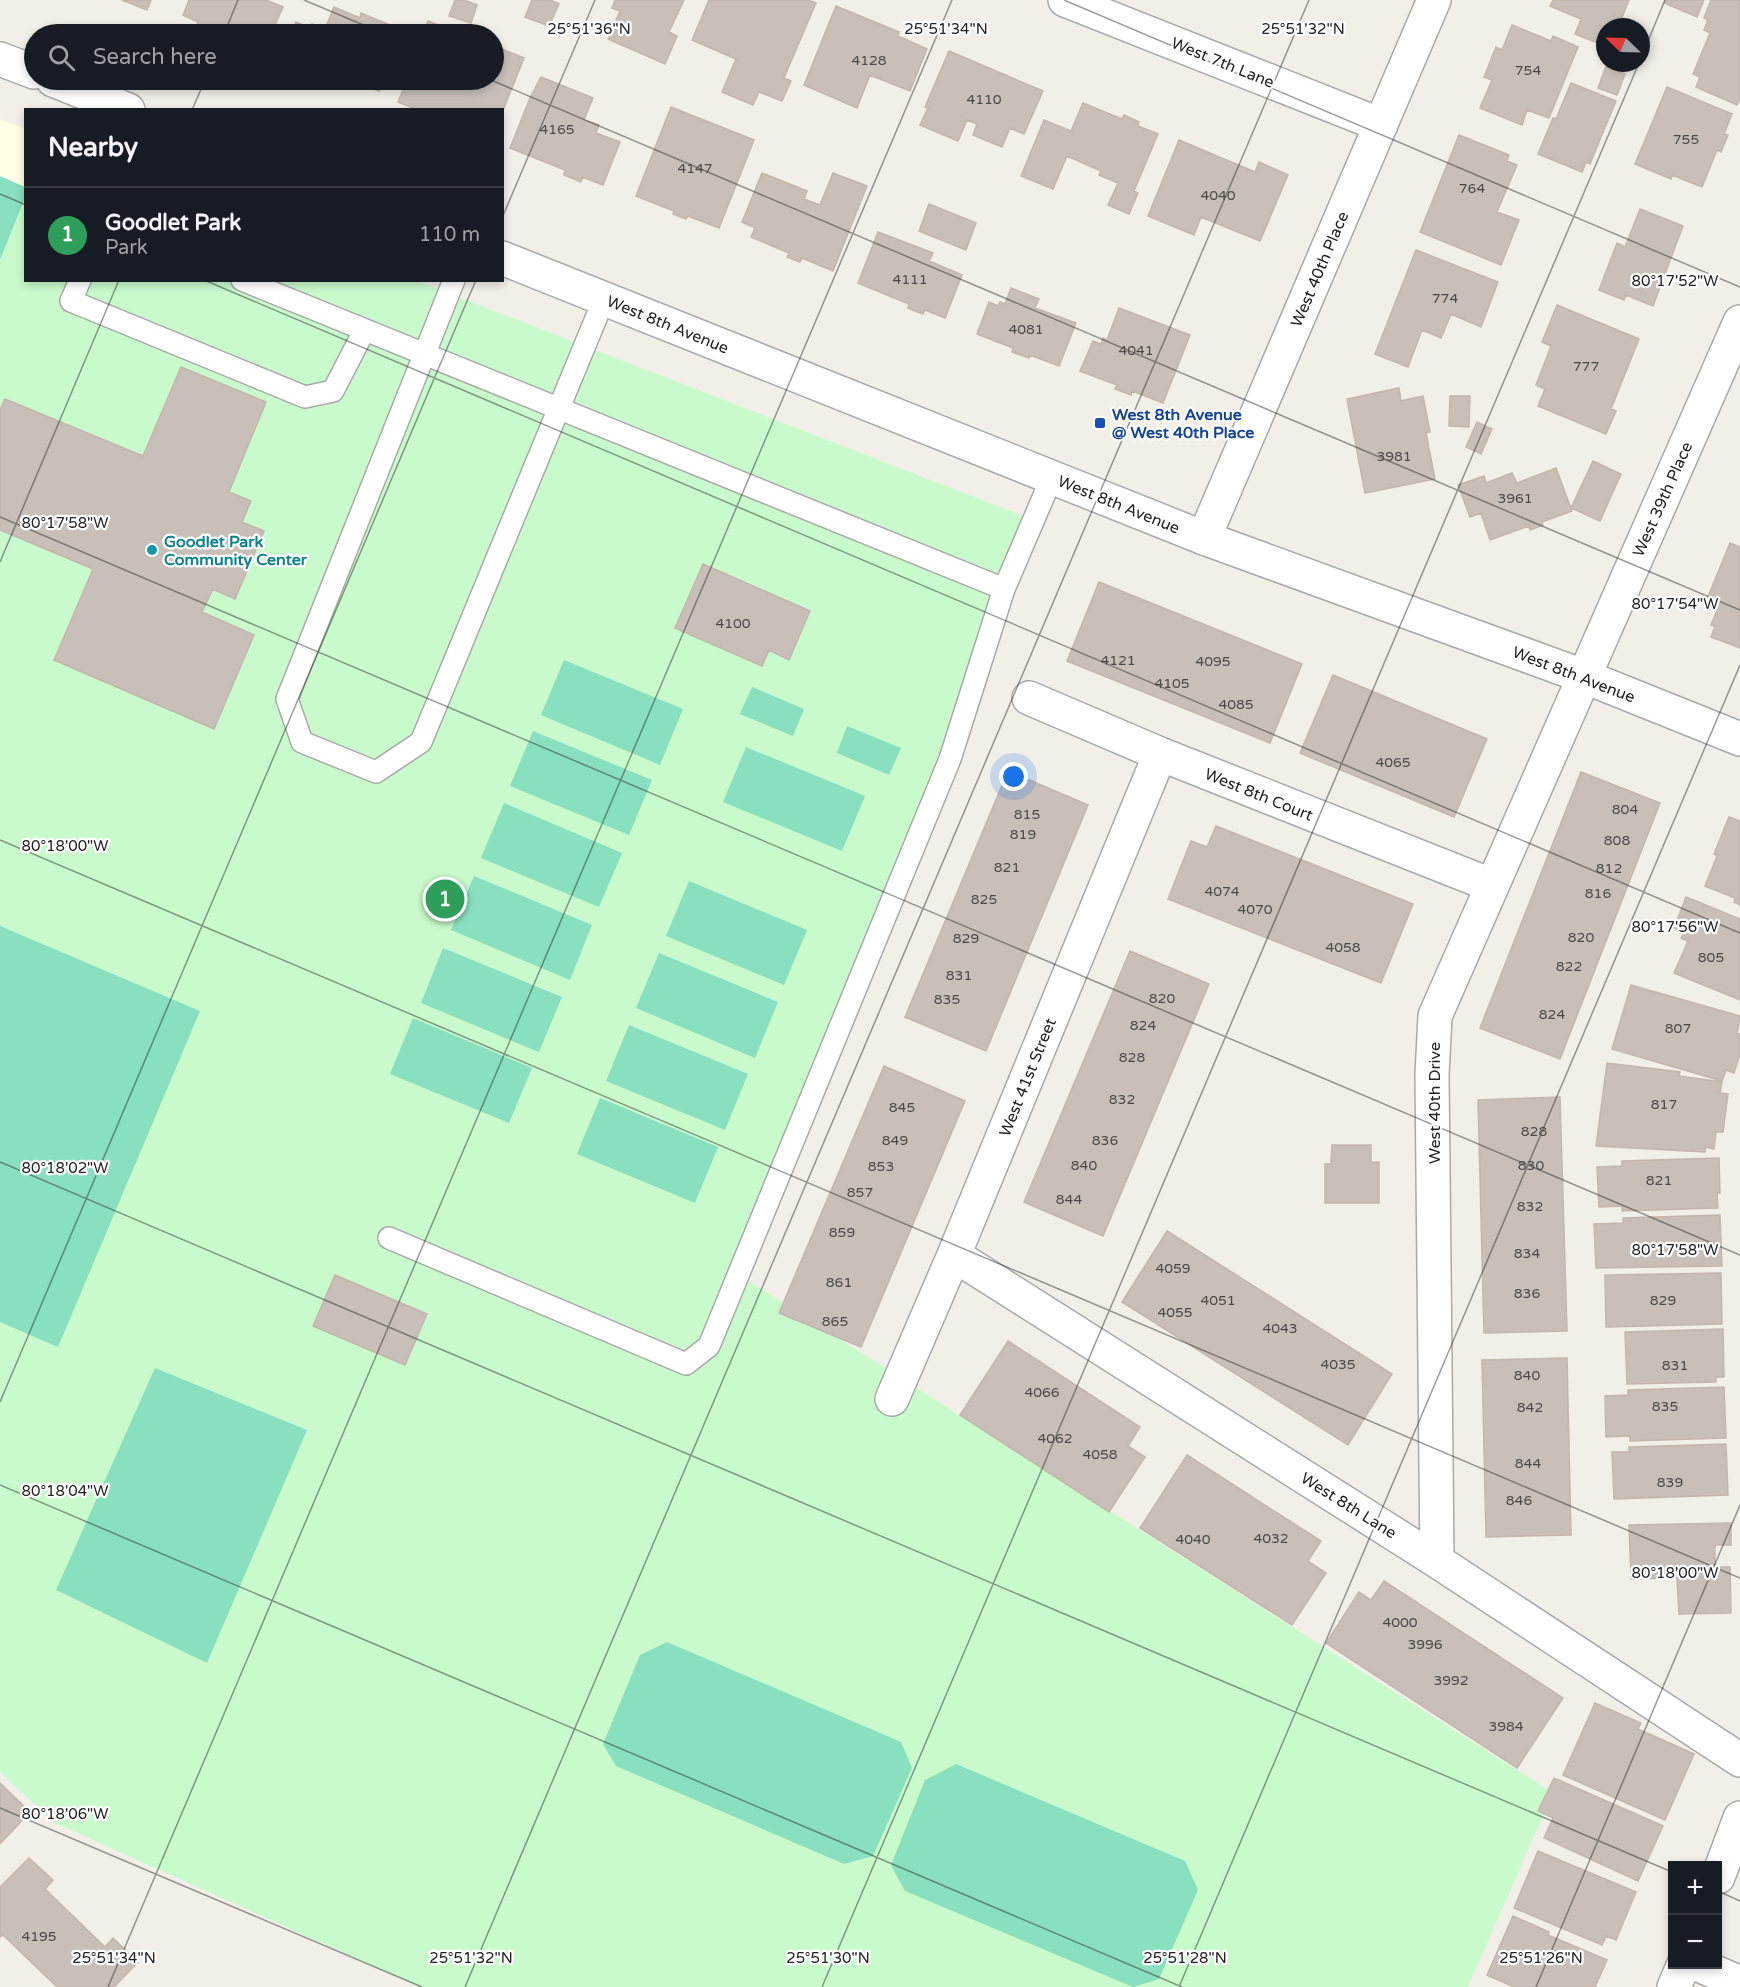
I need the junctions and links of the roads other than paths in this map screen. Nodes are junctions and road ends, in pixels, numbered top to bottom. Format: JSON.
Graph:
{"nodes":[{"id":1,"x":1065,"y":0,"type":"edge"},
{"id":2,"x":1434,"y":0,"type":"edge"},
{"id":3,"x":0,"y":59,"type":"edge"},
{"id":4,"x":24,"y":68,"type":"edge"},
{"id":5,"x":78,"y":90,"type":"edge"},
{"id":6,"x":123,"y":108,"type":"edge"},
{"id":7,"x":1381,"y":125,"type":"junction"},
{"id":8,"x":504,"y":259,"type":"edge"},
{"id":9,"x":79,"y":282,"type":"edge"},
{"id":10,"x":247,"y":282,"type":"edge"},
{"id":11,"x":453,"y":282,"type":"edge"},
{"id":12,"x":604,"y":299,"type":"junction"},
{"id":13,"x":1740,"y":322,"type":"edge"},
{"id":14,"x":364,"y":331,"type":"junction"},
{"id":15,"x":424,"y":355,"type":"junction"},
{"id":16,"x":559,"y":409,"type":"junction"},
{"id":17,"x":1052,"y":477,"type":"junction"},
{"id":18,"x":1204,"y":538,"type":"junction"},
{"id":19,"x":1004,"y":589,"type":"junction"},
{"id":20,"x":1584,"y":676,"type":"junction"},
{"id":21,"x":1029,"y":698,"type":"dead end"},
{"id":22,"x":1740,"y":739,"type":"edge"},
{"id":23,"x":1160,"y":754,"type":"junction"},
{"id":24,"x":1491,"y":885,"type":"junction"},
{"id":25,"x":390,"y":1238,"type":"dead end"},
{"id":26,"x":954,"y":1255,"type":"junction"},
{"id":27,"x":892,"y":1399,"type":"dead end"},
{"id":28,"x":1437,"y":1561,"type":"junction"},
{"id":29,"x":1740,"y":1760,"type":"edge"},
{"id":30,"x":1740,"y":1818,"type":"edge"},
{"id":31,"x":1722,"y":1866,"type":"edge"},
{"id":32,"x":1682,"y":1969,"type":"edge"},
{"id":33,"x":1707,"y":1969,"type":"edge"},
{"id":34,"x":1740,"y":1983,"type":"edge"},
{"id":35,"x":1674,"y":1987,"type":"edge"}],
"edges":[{"from":1,"to":7,"type":"street","name":"West 7th Lane"},
{"from":2,"to":7,"type":"street","name":"West 40th Place"},
{"from":3,"to":4,"type":"street"},
{"from":5,"to":6,"type":"street"},
{"from":7,"to":18,"type":"street","name":"West 40th Place"},
{"from":8,"to":12,"type":"street","name":"West 8th Avenue"},
{"from":9,"to":14,"type":"lane"},
{"from":10,"to":14,"type":"lane"},
{"from":11,"to":15,"type":"lane"},
{"from":12,"to":16,"type":"lane"},
{"from":12,"to":17,"type":"street","name":"West 8th Avenue"},
{"from":13,"to":20,"type":"street","name":"West 39th Place"},
{"from":14,"to":15,"type":"lane"},
{"from":15,"to":16,"type":"lane"},
{"from":15,"to":16,"type":"lane"},
{"from":16,"to":19,"type":"lane"},
{"from":17,"to":18,"type":"street","name":"West 8th Avenue"},
{"from":17,"to":19,"type":"lane"},
{"from":18,"to":20,"type":"street","name":"West 8th Avenue"},
{"from":19,"to":25,"type":"lane"},
{"from":20,"to":22,"type":"street","name":"West 8th Avenue"},
{"from":20,"to":24,"type":"street","name":"West 40th Drive"},
{"from":21,"to":23,"type":"street","name":"West 8th Court"},
{"from":23,"to":24,"type":"street","name":"West 8th Court"},
{"from":23,"to":26,"type":"street","name":"West 41st Street"},
{"from":24,"to":28,"type":"street","name":"West 40th Drive"},
{"from":26,"to":27,"type":"street","name":"West 41st Street"},
{"from":26,"to":28,"type":"street","name":"West 8th Lane"},
{"from":28,"to":29,"type":"street","name":"West 8th Lane"},
{"from":30,"to":31,"type":"street"},
{"from":32,"to":35,"type":"street"},
{"from":33,"to":34,"type":"street"}]}
